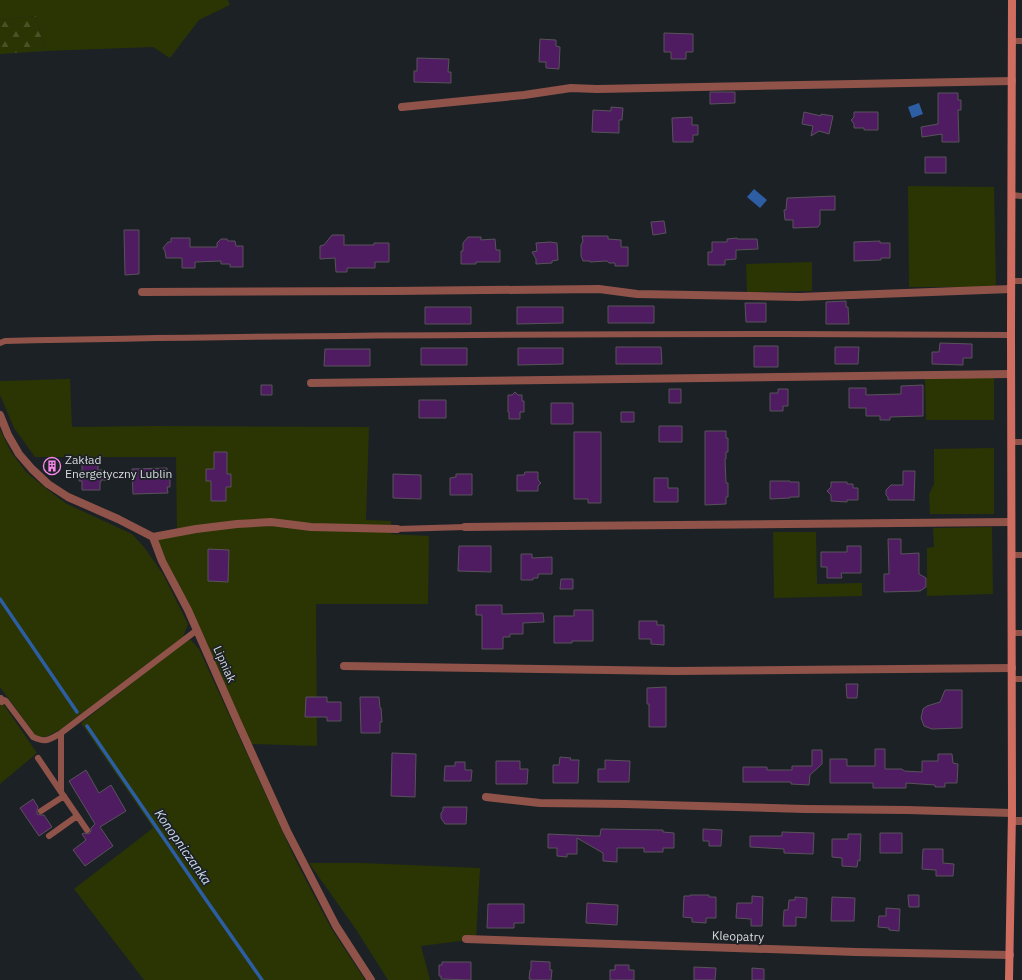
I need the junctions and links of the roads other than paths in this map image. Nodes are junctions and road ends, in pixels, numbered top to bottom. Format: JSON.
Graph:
{"nodes":[{"id":1,"x":1012,"y":0,"type":"edge"},
{"id":2,"x":1012,"y":41,"type":"junction"},
{"id":3,"x":1022,"y":41,"type":"edge"},
{"id":4,"x":1012,"y":81,"type":"junction"},
{"id":5,"x":402,"y":107,"type":"dead end"},
{"id":6,"x":1012,"y":195,"type":"junction"},
{"id":7,"x":1022,"y":196,"type":"edge"},
{"id":8,"x":1022,"y":281,"type":"edge"},
{"id":9,"x":1011,"y":285,"type":"junction"},
{"id":10,"x":142,"y":292,"type":"dead end"},
{"id":11,"x":1011,"y":335,"type":"junction"},
{"id":12,"x":0,"y":343,"type":"edge"},
{"id":13,"x":1011,"y":374,"type":"junction"},
{"id":14,"x":311,"y":383,"type":"dead end"},
{"id":15,"x":0,"y":415,"type":"edge"},
{"id":16,"x":1011,"y":442,"type":"junction"},
{"id":17,"x":1022,"y":442,"type":"edge"},
{"id":18,"x":1011,"y":522,"type":"junction"},
{"id":19,"x":466,"y":527,"type":"joint"},
{"id":20,"x":397,"y":528,"type":"joint"},
{"id":21,"x":153,"y":537,"type":"junction"},
{"id":22,"x":1012,"y":555,"type":"junction"},
{"id":23,"x":1022,"y":555,"type":"edge"},
{"id":24,"x":197,"y":630,"type":"junction"},
{"id":25,"x":1012,"y":633,"type":"junction"},
{"id":26,"x":1022,"y":633,"type":"edge"},
{"id":27,"x":344,"y":666,"type":"dead end"},
{"id":28,"x":1012,"y":668,"type":"junction"},
{"id":29,"x":1012,"y":679,"type":"junction"},
{"id":30,"x":1022,"y":679,"type":"edge"},
{"id":31,"x":0,"y":698,"type":"edge"},
{"id":32,"x":61,"y":733,"type":"junction"},
{"id":33,"x":38,"y":758,"type":"dead end"},
{"id":34,"x":63,"y":794,"type":"junction"},
{"id":35,"x":486,"y":797,"type":"dead end"},
{"id":36,"x":41,"y":811,"type":"dead end"},
{"id":37,"x":77,"y":816,"type":"junction"},
{"id":38,"x":1012,"y":817,"type":"junction"},
{"id":39,"x":1022,"y":821,"type":"edge"},
{"id":40,"x":87,"y":830,"type":"dead end"},
{"id":41,"x":50,"y":836,"type":"dead end"},
{"id":42,"x":466,"y":939,"type":"dead end"},
{"id":43,"x":1010,"y":956,"type":"junction"},
{"id":44,"x":371,"y":980,"type":"edge"},
{"id":45,"x":1009,"y":980,"type":"edge"}],
"edges":[{"from":1,"to":2,"type":"street"},
{"from":2,"to":3,"type":"lane"},
{"from":2,"to":4,"type":"street"},
{"from":4,"to":5,"type":"street"},
{"from":4,"to":6,"type":"street"},
{"from":6,"to":7,"type":"lane"},
{"from":6,"to":9,"type":"street"},
{"from":8,"to":9,"type":"lane"},
{"from":9,"to":10,"type":"street"},
{"from":9,"to":11,"type":"street"},
{"from":11,"to":12,"type":"lane"},
{"from":11,"to":13,"type":"street"},
{"from":13,"to":14,"type":"street"},
{"from":13,"to":16,"type":"street"},
{"from":15,"to":21,"type":"street"},
{"from":16,"to":17,"type":"lane"},
{"from":16,"to":18,"type":"street"},
{"from":18,"to":19,"type":"street"},
{"from":18,"to":22,"type":"street"},
{"from":19,"to":20,"type":"lane"},
{"from":20,"to":21,"type":"street"},
{"from":21,"to":24,"type":"street","name":"Lipniak"},
{"from":22,"to":23,"type":"lane"},
{"from":22,"to":25,"type":"street"},
{"from":24,"to":32,"type":"lane"},
{"from":24,"to":44,"type":"street","name":"Lipniak"},
{"from":25,"to":26,"type":"lane"},
{"from":25,"to":28,"type":"street"},
{"from":27,"to":28,"type":"street"},
{"from":28,"to":29,"type":"street"},
{"from":29,"to":30,"type":"lane"},
{"from":29,"to":38,"type":"street"},
{"from":31,"to":32,"type":"lane"},
{"from":32,"to":34,"type":"lane"},
{"from":33,"to":34,"type":"lane"},
{"from":34,"to":36,"type":"lane"},
{"from":34,"to":37,"type":"lane"},
{"from":35,"to":38,"type":"street"},
{"from":37,"to":40,"type":"lane"},
{"from":37,"to":41,"type":"lane"},
{"from":38,"to":39,"type":"street"},
{"from":38,"to":43,"type":"street"},
{"from":42,"to":43,"type":"street","name":"Kleopatry"},
{"from":43,"to":45,"type":"street"}]}
